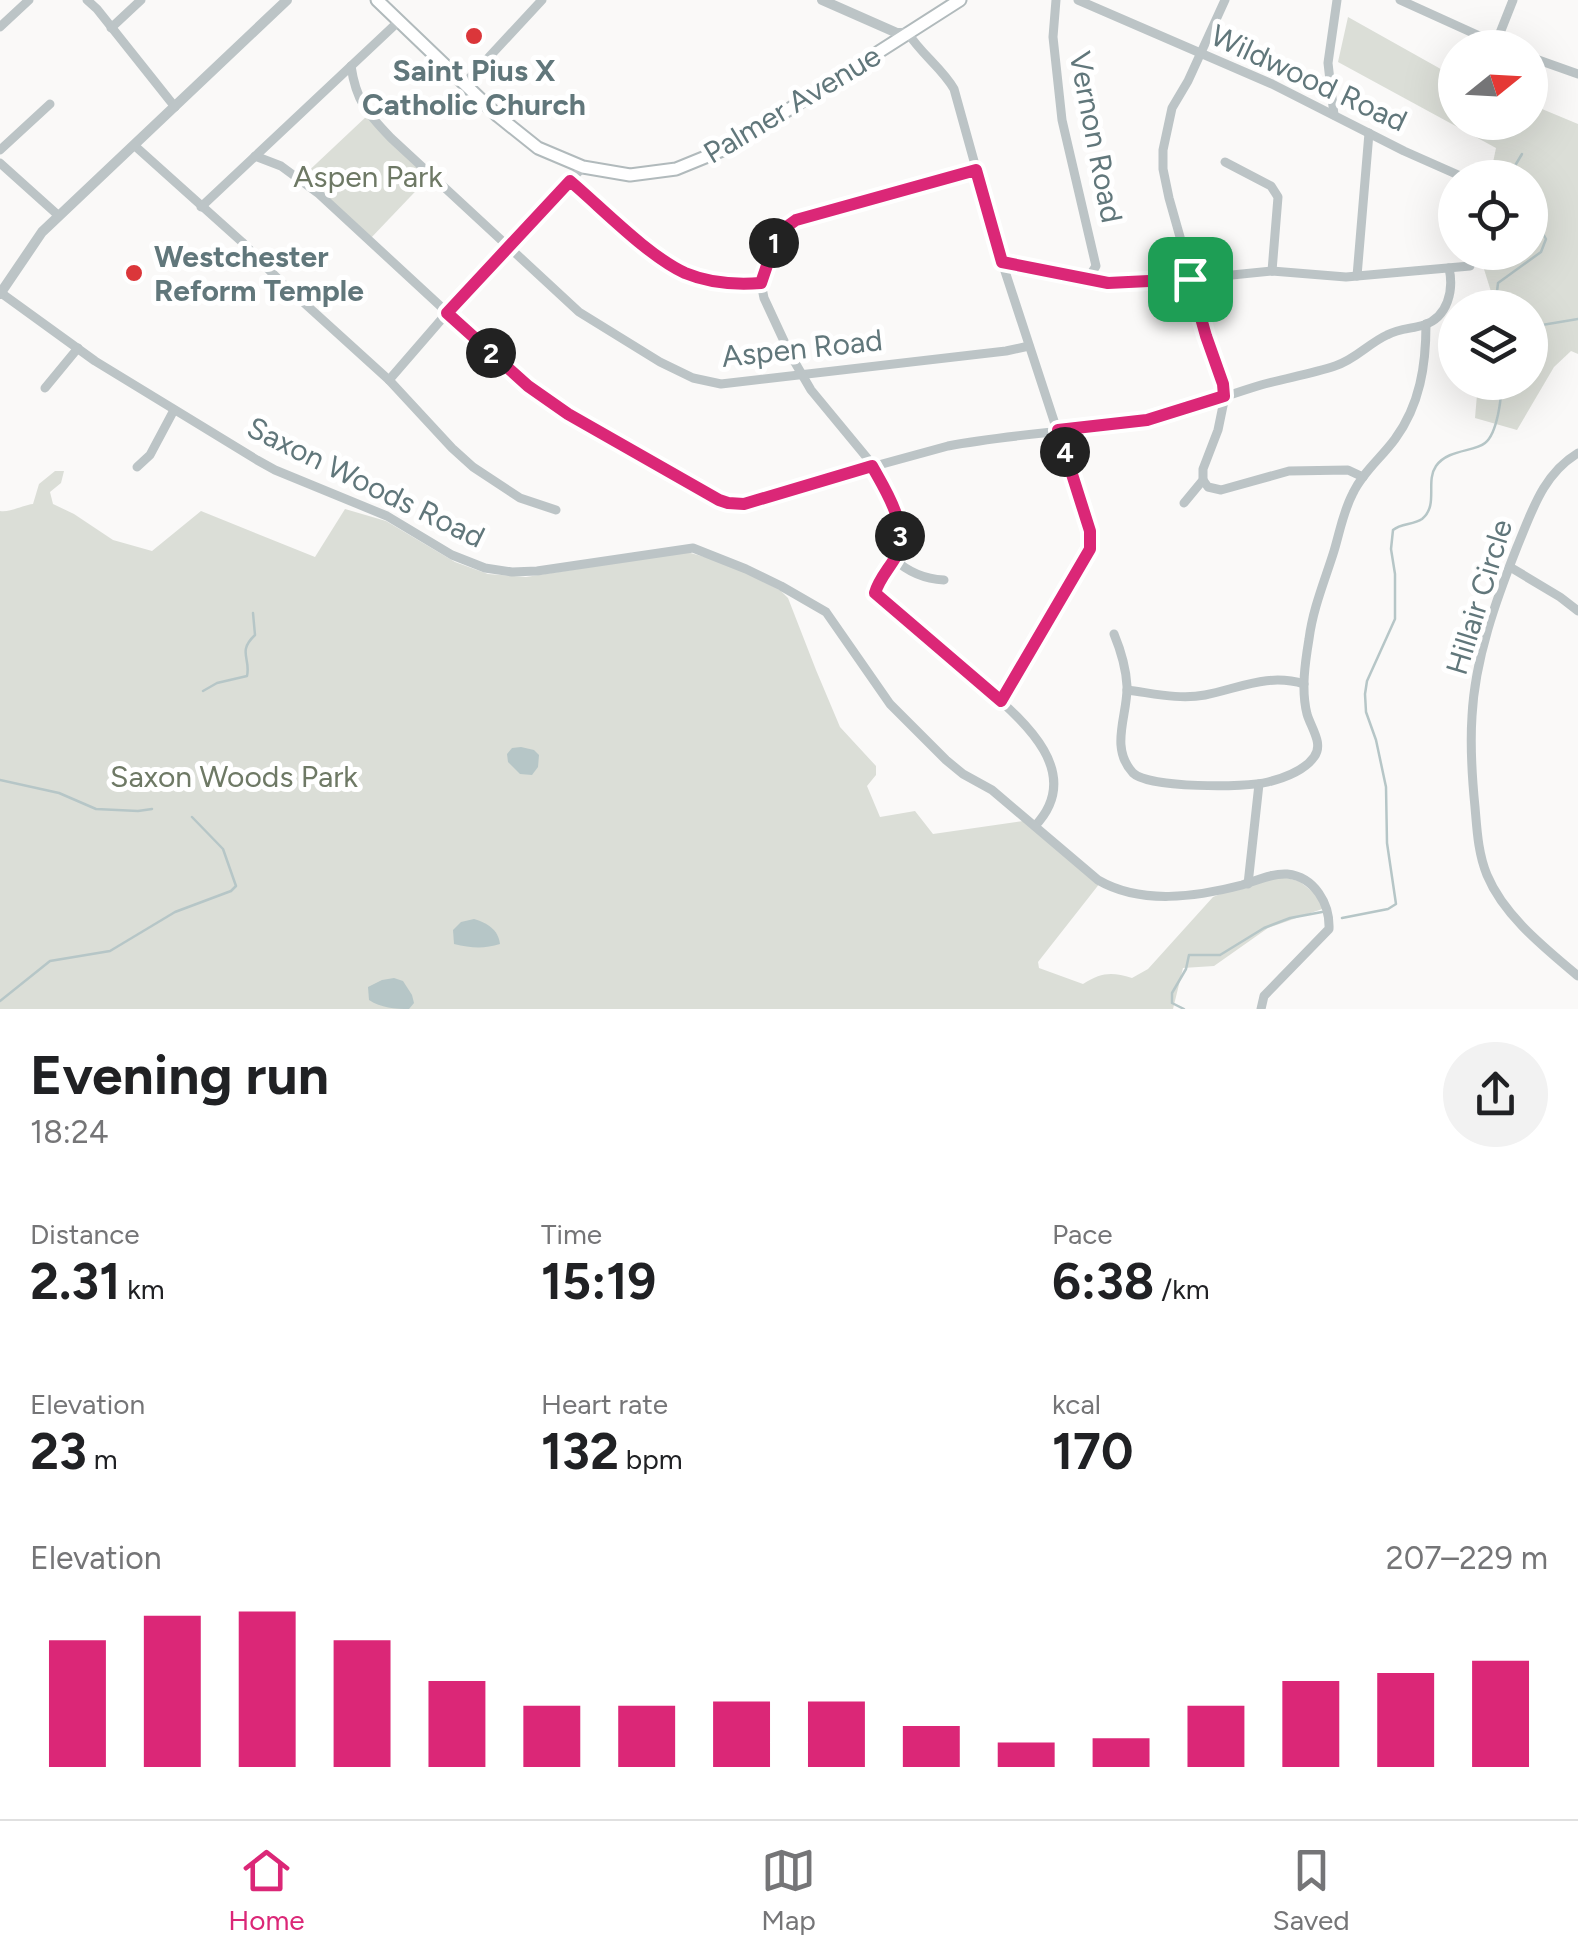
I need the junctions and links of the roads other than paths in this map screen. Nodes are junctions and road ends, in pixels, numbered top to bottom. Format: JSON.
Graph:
{"nodes":[{"id":1,"x":29,"y":0,"type":"edge"},
{"id":2,"x":87,"y":0,"type":"edge"},
{"id":3,"x":141,"y":0,"type":"edge"},
{"id":4,"x":287,"y":0,"type":"edge"},
{"id":5,"x":377,"y":0,"type":"edge"},
{"id":6,"x":542,"y":0,"type":"edge"},
{"id":7,"x":822,"y":0,"type":"edge"},
{"id":8,"x":960,"y":0,"type":"edge"},
{"id":9,"x":1056,"y":0,"type":"edge"},
{"id":10,"x":1078,"y":0,"type":"edge"},
{"id":11,"x":1225,"y":0,"type":"edge"},
{"id":12,"x":1338,"y":0,"type":"edge"},
{"id":13,"x":1400,"y":0,"type":"edge"},
{"id":14,"x":1513,"y":0,"type":"edge"},
{"id":15,"x":399,"y":21,"type":"junction"},
{"id":16,"x":0,"y":27,"type":"edge"},
{"id":17,"x":112,"y":28,"type":"junction"},
{"id":18,"x":1467,"y":30,"type":"edge"},
{"id":19,"x":1505,"y":30,"type":"edge"},
{"id":20,"x":908,"y":34,"type":"junction"},
{"id":21,"x":1201,"y":55,"type":"junction"},
{"id":22,"x":1548,"y":63,"type":"edge"},
{"id":23,"x":352,"y":66,"type":"junction"},
{"id":24,"x":1578,"y":74,"type":"edge"},
{"id":25,"x":464,"y":84,"type":"junction"},
{"id":26,"x":50,"y":104,"type":"dead end"},
{"id":27,"x":174,"y":108,"type":"junction"},
{"id":28,"x":1334,"y":115,"type":"junction"},
{"id":29,"x":1369,"y":132,"type":"junction"},
{"id":30,"x":135,"y":146,"type":"junction"},
{"id":31,"x":0,"y":150,"type":"edge"},
{"id":32,"x":256,"y":156,"type":"junction"},
{"id":33,"x":1225,"y":162,"type":"dead end"},
{"id":34,"x":0,"y":163,"type":"edge"},
{"id":35,"x":1438,"y":165,"type":"edge"},
{"id":36,"x":583,"y":167,"type":"junction"},
{"id":37,"x":976,"y":170,"type":"junction"},
{"id":38,"x":570,"y":181,"type":"junction"},
{"id":39,"x":201,"y":207,"type":"junction"},
{"id":40,"x":58,"y":216,"type":"junction"},
{"id":41,"x":509,"y":247,"type":"junction"},
{"id":42,"x":1002,"y":262,"type":"junction"},
{"id":43,"x":1438,"y":269,"type":"edge"},
{"id":44,"x":1448,"y":270,"type":"edge"},
{"id":45,"x":1272,"y":271,"type":"junction"},
{"id":46,"x":1357,"y":276,"type":"junction"},
{"id":47,"x":1190,"y":279,"type":"junction"},
{"id":48,"x":1087,"y":280,"type":"junction"},
{"id":49,"x":761,"y":283,"type":"junction"},
{"id":50,"x":0,"y":294,"type":"edge"},
{"id":51,"x":447,"y":313,"type":"junction"},
{"id":52,"x":1426,"y":324,"type":"junction"},
{"id":53,"x":1029,"y":346,"type":"junction"},
{"id":54,"x":78,"y":348,"type":"junction"},
{"id":55,"x":801,"y":374,"type":"junction"},
{"id":56,"x":389,"y":380,"type":"junction"},
{"id":57,"x":45,"y":388,"type":"dead end"},
{"id":58,"x":1224,"y":396,"type":"junction"},
{"id":59,"x":174,"y":410,"type":"junction"},
{"id":60,"x":1058,"y":430,"type":"junction"},
{"id":61,"x":1578,"y":452,"type":"edge"},
{"id":62,"x":872,"y":466,"type":"junction"},
{"id":63,"x":137,"y":467,"type":"dead end"},
{"id":64,"x":1363,"y":476,"type":"junction"},
{"id":65,"x":1202,"y":480,"type":"junction"},
{"id":66,"x":1184,"y":503,"type":"dead end"},
{"id":67,"x":556,"y":510,"type":"dead end"},
{"id":68,"x":894,"y":559,"type":"junction"},
{"id":69,"x":1510,"y":567,"type":"junction"},
{"id":70,"x":944,"y":580,"type":"dead end"},
{"id":71,"x":1578,"y":611,"type":"edge"},
{"id":72,"x":1114,"y":634,"type":"dead end"},
{"id":73,"x":1304,"y":684,"type":"junction"},
{"id":74,"x":1127,"y":690,"type":"junction"},
{"id":75,"x":1001,"y":701,"type":"junction"},
{"id":76,"x":1259,"y":784,"type":"junction"},
{"id":77,"x":1034,"y":826,"type":"junction"},
{"id":78,"x":1248,"y":884,"type":"junction"},
{"id":79,"x":1578,"y":976,"type":"edge"},
{"id":80,"x":1261,"y":1009,"type":"edge"}],
"edges":[{"from":1,"to":16,"type":"street"},
{"from":2,"to":17,"type":"street"},
{"from":3,"to":17,"type":"street"},
{"from":4,"to":27,"type":"street"},
{"from":5,"to":15,"type":"main road","name":"Palmer Avenue"},
{"from":6,"to":25,"type":"street"},
{"from":7,"to":20,"type":"street"},
{"from":8,"to":20,"type":"main road","name":"Palmer Avenue"},
{"from":9,"to":48,"type":"street","name":"Vernon Road"},
{"from":10,"to":21,"type":"street","name":"Wildwood Road"},
{"from":11,"to":21,"type":"street"},
{"from":12,"to":28,"type":"street"},
{"from":13,"to":18,"type":"street"},
{"from":14,"to":19,"type":"street"},
{"from":15,"to":23,"type":"street"},
{"from":15,"to":25,"type":"main road","name":"Palmer Avenue"},
{"from":17,"to":27,"type":"street"},
{"from":20,"to":36,"type":"main road","name":"Palmer Avenue"},
{"from":20,"to":37,"type":"street"},
{"from":21,"to":28,"type":"street","name":"Wildwood Road"},
{"from":21,"to":47,"type":"street"},
{"from":22,"to":24,"type":"street"},
{"from":23,"to":32,"type":"street"},
{"from":23,"to":41,"type":"street","name":"Aspen Road"},
{"from":25,"to":36,"type":"main road","name":"Palmer Avenue"},
{"from":26,"to":31,"type":"street"},
{"from":27,"to":30,"type":"street"},
{"from":28,"to":29,"type":"street","name":"Wildwood Road"},
{"from":29,"to":35,"type":"street","name":"Wildwood Road"},
{"from":29,"to":46,"type":"street"},
{"from":30,"to":39,"type":"street"},
{"from":30,"to":40,"type":"street"},
{"from":32,"to":39,"type":"street"},
{"from":32,"to":51,"type":"street"},
{"from":33,"to":45,"type":"street"},
{"from":34,"to":40,"type":"street"},
{"from":36,"to":38,"type":"street"},
{"from":37,"to":42,"type":"street"},
{"from":37,"to":49,"type":"street"},
{"from":38,"to":41,"type":"street"},
{"from":38,"to":49,"type":"street"},
{"from":39,"to":56,"type":"street"},
{"from":40,"to":50,"type":"street"},
{"from":41,"to":51,"type":"street"},
{"from":41,"to":55,"type":"street","name":"Aspen Road"},
{"from":42,"to":48,"type":"street"},
{"from":42,"to":53,"type":"street"},
{"from":43,"to":46,"type":"street"},
{"from":44,"to":52,"type":"street"},
{"from":45,"to":46,"type":"street"},
{"from":45,"to":47,"type":"street"},
{"from":47,"to":48,"type":"street"},
{"from":47,"to":58,"type":"street"},
{"from":49,"to":55,"type":"street"},
{"from":50,"to":54,"type":"street","name":"Saxon Woods Road"},
{"from":51,"to":56,"type":"street"},
{"from":51,"to":62,"type":"street"},
{"from":52,"to":58,"type":"street"},
{"from":52,"to":64,"type":"street"},
{"from":53,"to":55,"type":"street","name":"Aspen Road"},
{"from":53,"to":60,"type":"street"},
{"from":54,"to":57,"type":"street"},
{"from":54,"to":59,"type":"street","name":"Saxon Woods Road"},
{"from":55,"to":62,"type":"street"},
{"from":56,"to":67,"type":"street"},
{"from":58,"to":60,"type":"street"},
{"from":58,"to":65,"type":"street"},
{"from":59,"to":63,"type":"street"},
{"from":59,"to":77,"type":"street","name":"Saxon Woods Road"},
{"from":60,"to":62,"type":"street"},
{"from":60,"to":75,"type":"street"},
{"from":61,"to":69,"type":"street","name":"Hillair Circle"},
{"from":62,"to":68,"type":"street"},
{"from":64,"to":65,"type":"street"},
{"from":64,"to":73,"type":"street"},
{"from":65,"to":66,"type":"street"},
{"from":68,"to":70,"type":"street"},
{"from":68,"to":75,"type":"street"},
{"from":69,"to":71,"type":"street"},
{"from":69,"to":79,"type":"street","name":"Hillair Circle"},
{"from":72,"to":74,"type":"street"},
{"from":73,"to":74,"type":"street"},
{"from":73,"to":76,"type":"street"},
{"from":74,"to":76,"type":"street"},
{"from":75,"to":77,"type":"street"},
{"from":76,"to":78,"type":"street"},
{"from":77,"to":78,"type":"street","name":"Saxon Woods Road"},
{"from":78,"to":80,"type":"street","name":"Saxon Woods Road"}]}
